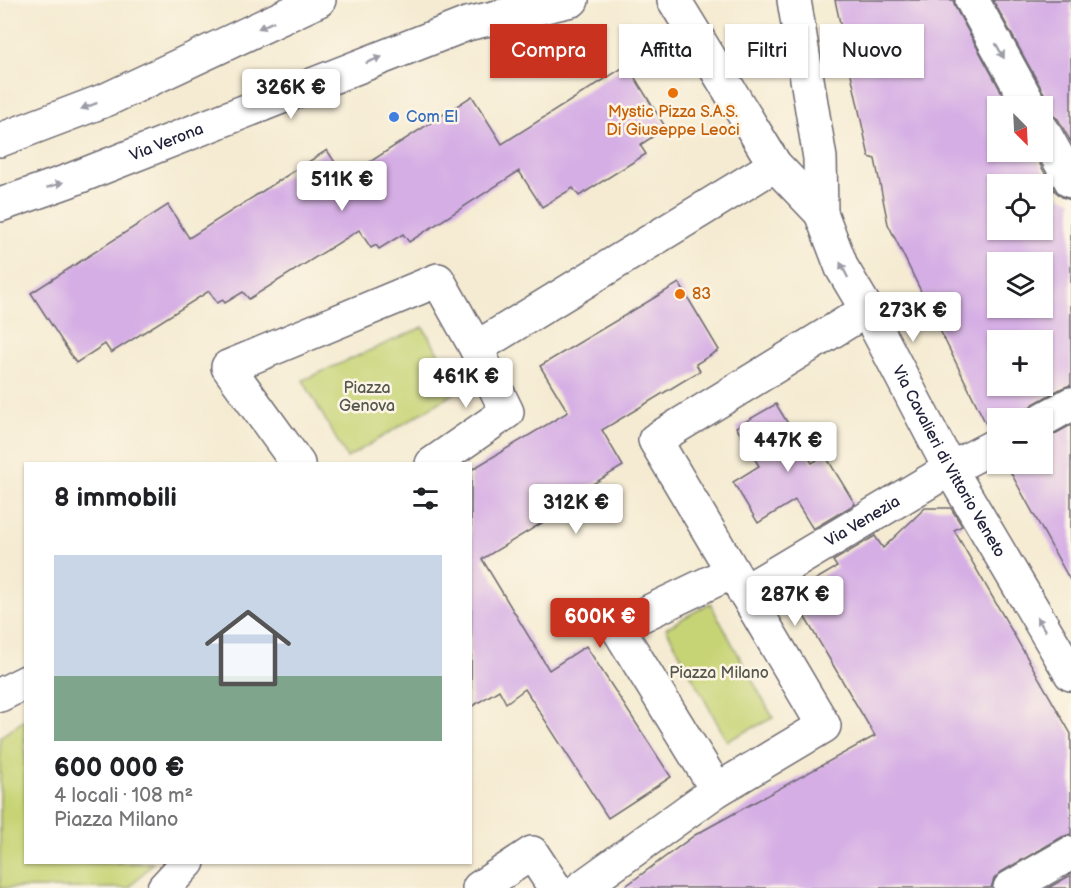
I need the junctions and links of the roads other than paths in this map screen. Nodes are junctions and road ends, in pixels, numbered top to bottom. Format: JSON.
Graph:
{"nodes":[{"id":1,"x":319,"y":0,"type":"edge"},
{"id":2,"x":572,"y":0,"type":"edge"},
{"id":3,"x":674,"y":0,"type":"edge"},
{"id":4,"x":794,"y":0,"type":"edge"},
{"id":5,"x":972,"y":0,"type":"edge"},
{"id":6,"x":1025,"y":96,"type":"edge"},
{"id":7,"x":0,"y":140,"type":"edge"},
{"id":8,"x":1053,"y":149,"type":"edge"},
{"id":9,"x":774,"y":165,"type":"junction"},
{"id":10,"x":1071,"y":181,"type":"edge"},
{"id":11,"x":0,"y":205,"type":"edge"},
{"id":12,"x":821,"y":213,"type":"junction"},
{"id":13,"x":867,"y":310,"type":"junction"},
{"id":14,"x":476,"y":348,"type":"junction"},
{"id":15,"x":1071,"y":404,"type":"edge"},
{"id":16,"x":1053,"y":414,"type":"edge"},
{"id":17,"x":987,"y":450,"type":"edge"},
{"id":18,"x":297,"y":462,"type":"edge"},
{"id":19,"x":435,"y":462,"type":"edge"},
{"id":20,"x":950,"y":469,"type":"junction"},
{"id":21,"x":738,"y":582,"type":"junction"},
{"id":22,"x":1071,"y":674,"type":"edge"},
{"id":23,"x":24,"y":683,"type":"edge"},
{"id":24,"x":0,"y":695,"type":"edge"},
{"id":25,"x":717,"y":790,"type":"junction"},
{"id":26,"x":1071,"y":853,"type":"edge"},
{"id":27,"x":186,"y":864,"type":"edge"},
{"id":28,"x":164,"y":888,"type":"edge"},
{"id":29,"x":479,"y":888,"type":"edge"},
{"id":30,"x":555,"y":888,"type":"edge"},
{"id":31,"x":581,"y":888,"type":"edge"},
{"id":32,"x":1011,"y":888,"type":"edge"}],
"edges":[{"from":1,"to":7,"type":"street","one_way":true},
{"from":11,"to":2,"type":"street","name":"Via Verona","one_way":true},
{"from":3,"to":9,"type":"street","name":"Via Cavalieri di Vittorio Veneto"},
{"from":4,"to":12,"type":"street","name":"Via Cavalieri di Vittorio Veneto"},
{"from":5,"to":6,"type":"street","one_way":true},
{"from":8,"to":10,"type":"street"},
{"from":9,"to":12,"type":"street","name":"Via Cavalieri di Vittorio Veneto"},
{"from":9,"to":14,"type":"street"},
{"from":13,"to":12,"type":"street","name":"Via Cavalieri di Vittorio Veneto","one_way":true},
{"from":13,"to":20,"type":"street","name":"Via Cavalieri di Vittorio Veneto"},
{"from":13,"to":21,"type":"street"},
{"from":14,"to":18,"type":"street"},
{"from":14,"to":19,"type":"street"},
{"from":15,"to":16,"type":"street"},
{"from":17,"to":20,"type":"street","name":"Via Venezia"},
{"from":20,"to":21,"type":"street","name":"Via Venezia"},
{"from":22,"to":20,"type":"street","name":"Via Cavalieri di Vittorio Veneto","one_way":true},
{"from":21,"to":25,"type":"street"},
{"from":21,"to":25,"type":"street"},
{"from":23,"to":24,"type":"street"},
{"from":25,"to":31,"type":"street"},
{"from":26,"to":32,"type":"street"},
{"from":27,"to":28,"type":"street"},
{"from":29,"to":30,"type":"street"}]}
